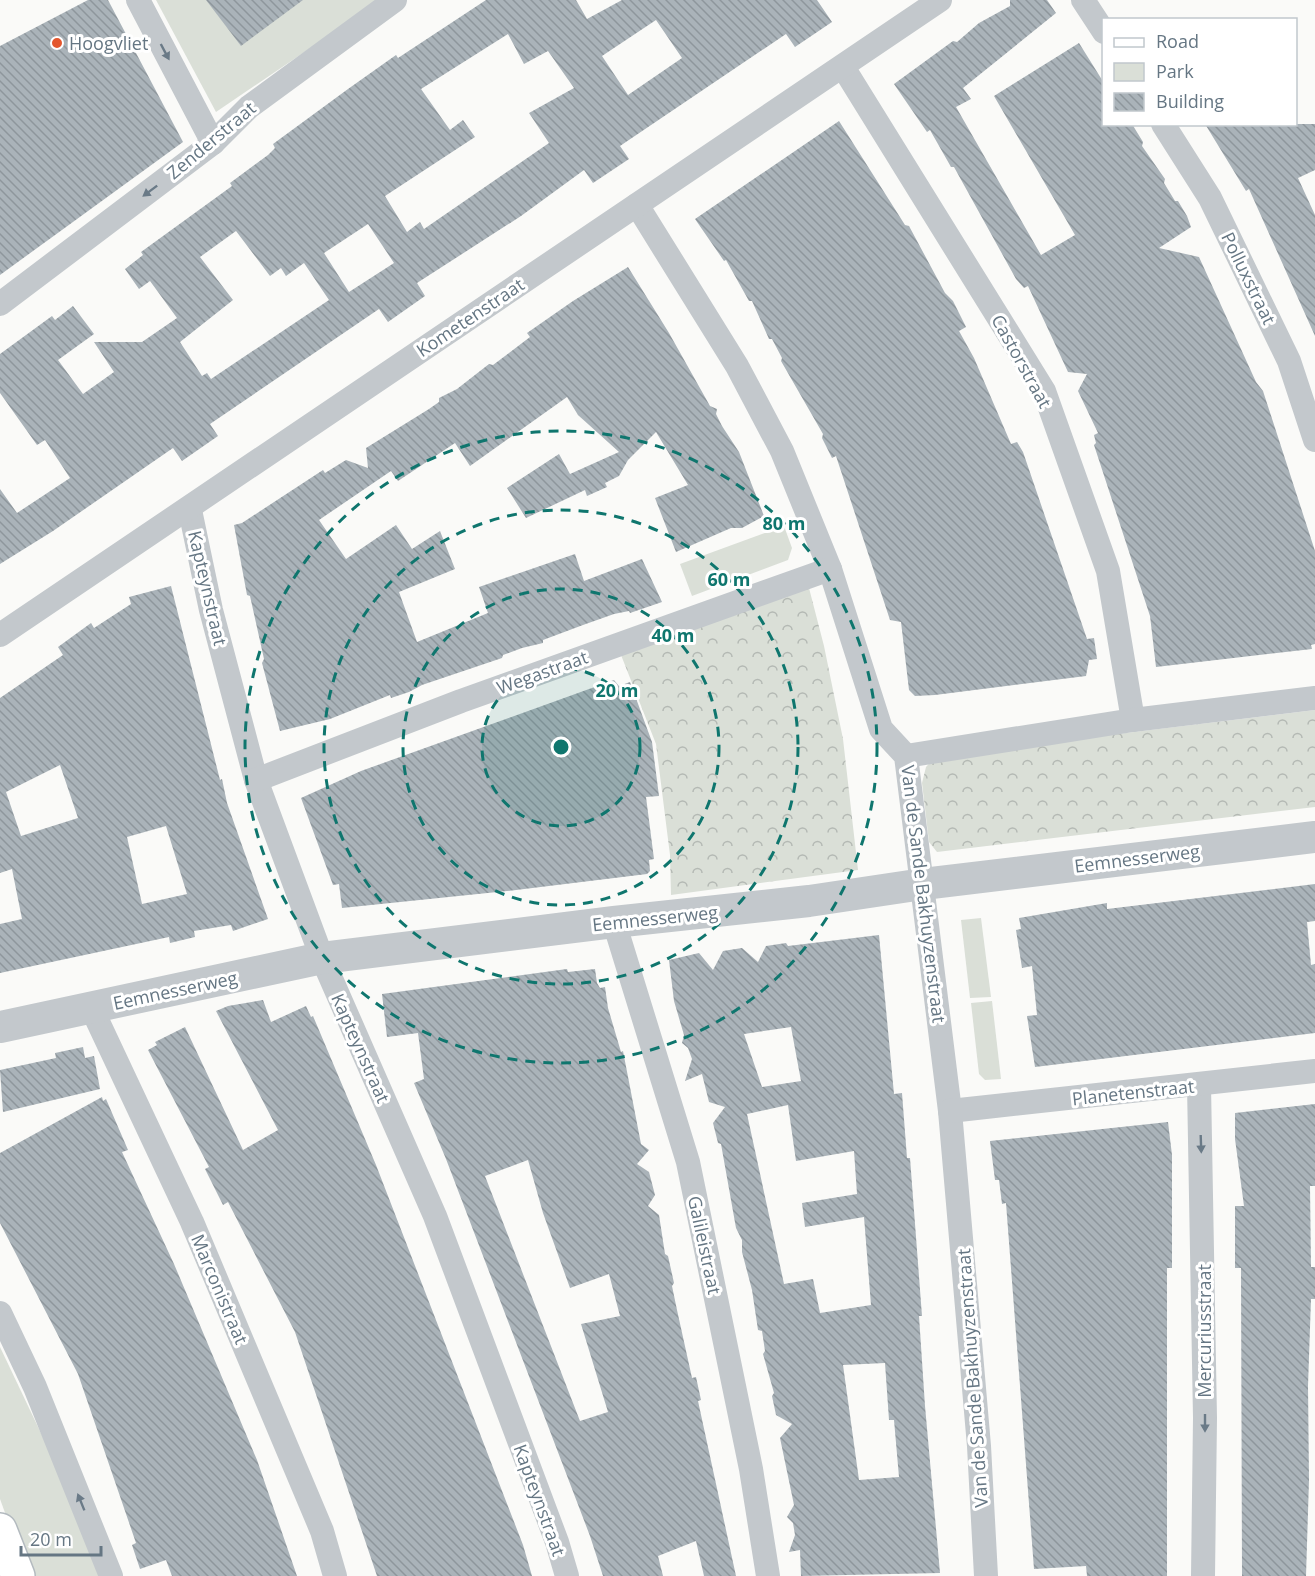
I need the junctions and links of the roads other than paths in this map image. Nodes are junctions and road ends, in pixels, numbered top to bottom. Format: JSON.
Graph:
{"nodes":[{"id":1,"x":138,"y":0,"type":"edge"},
{"id":2,"x":395,"y":0,"type":"edge"},
{"id":3,"x":940,"y":0,"type":"edge"},
{"id":4,"x":1083,"y":0,"type":"edge"},
{"id":5,"x":1102,"y":29,"type":"edge"},
{"id":6,"x":843,"y":67,"type":"junction"},
{"id":7,"x":1164,"y":126,"type":"edge"},
{"id":8,"x":213,"y":143,"type":"junction"},
{"id":9,"x":637,"y":205,"type":"junction"},
{"id":10,"x":0,"y":304,"type":"edge"},
{"id":11,"x":1315,"y":440,"type":"edge"},
{"id":12,"x":190,"y":510,"type":"junction"},
{"id":13,"x":830,"y":569,"type":"junction"},
{"id":14,"x":0,"y":636,"type":"edge"},
{"id":15,"x":1315,"y":698,"type":"edge"},
{"id":16,"x":1133,"y":720,"type":"junction"},
{"id":17,"x":906,"y":756,"type":"junction"},
{"id":18,"x":256,"y":780,"type":"junction"},
{"id":19,"x":1315,"y":837,"type":"edge"},
{"id":20,"x":923,"y":884,"type":"junction"},
{"id":21,"x":614,"y":921,"type":"junction"},
{"id":22,"x":322,"y":958,"type":"junction"},
{"id":23,"x":91,"y":1007,"type":"junction"},
{"id":24,"x":0,"y":1027,"type":"edge"},
{"id":25,"x":1315,"y":1071,"type":"edge"},
{"id":26,"x":1199,"y":1085,"type":"junction"},
{"id":27,"x":950,"y":1111,"type":"junction"},
{"id":28,"x":0,"y":1313,"type":"edge"},
{"id":29,"x":0,"y":1530,"type":"edge"},
{"id":30,"x":18,"y":1576,"type":"edge"},
{"id":31,"x":111,"y":1576,"type":"edge"},
{"id":32,"x":335,"y":1576,"type":"edge"},
{"id":33,"x":567,"y":1576,"type":"edge"},
{"id":34,"x":768,"y":1576,"type":"edge"},
{"id":35,"x":986,"y":1576,"type":"edge"},
{"id":36,"x":1203,"y":1576,"type":"edge"}],
"edges":[{"from":1,"to":8,"type":"street","one_way":true},
{"from":2,"to":8,"type":"street","name":"Zenderstraat"},
{"from":3,"to":6,"type":"street","name":"Kometenstraat"},
{"from":4,"to":5,"type":"street"},
{"from":6,"to":9,"type":"street","name":"Kometenstraat"},
{"from":6,"to":16,"type":"street","name":"Castorstraat"},
{"from":7,"to":11,"type":"street","name":"Polluxstraat"},
{"from":8,"to":10,"type":"street","name":"Zenderstraat","one_way":true},
{"from":9,"to":12,"type":"street","name":"Kometenstraat"},
{"from":9,"to":13,"type":"street","name":"Van de Sande Bakhuyzenstraat"},
{"from":12,"to":14,"type":"street","name":"Kometenstraat"},
{"from":12,"to":18,"type":"street","name":"Kapteynstraat"},
{"from":13,"to":17,"type":"street","name":"Van de Sande Bakhuyzenstraat"},
{"from":13,"to":18,"type":"street","name":"Wegastraat"},
{"from":15,"to":16,"type":"street"},
{"from":16,"to":17,"type":"street"},
{"from":17,"to":20,"type":"street","name":"Van de Sande Bakhuyzenstraat"},
{"from":18,"to":22,"type":"street","name":"Kapteynstraat"},
{"from":19,"to":20,"type":"street","name":"Eemnesserweg"},
{"from":20,"to":21,"type":"street","name":"Eemnesserweg"},
{"from":20,"to":27,"type":"street","name":"Van de Sande Bakhuyzenstraat"},
{"from":21,"to":22,"type":"street","name":"Eemnesserweg"},
{"from":21,"to":34,"type":"street","name":"Galileistraat"},
{"from":22,"to":23,"type":"street","name":"Eemnesserweg"},
{"from":22,"to":33,"type":"street","name":"Kapteynstraat"},
{"from":23,"to":24,"type":"street","name":"Eemnesserweg"},
{"from":23,"to":32,"type":"street","name":"Marconistraat"},
{"from":25,"to":26,"type":"street","name":"Planetenstraat"},
{"from":26,"to":27,"type":"street","name":"Planetenstraat"},
{"from":26,"to":36,"type":"street","name":"Mercuriusstraat","one_way":true},
{"from":27,"to":35,"type":"street","name":"Van de Sande Bakhuyzenstraat"},
{"from":31,"to":28,"type":"street","one_way":true},
{"from":29,"to":30,"type":"main road"}]}
